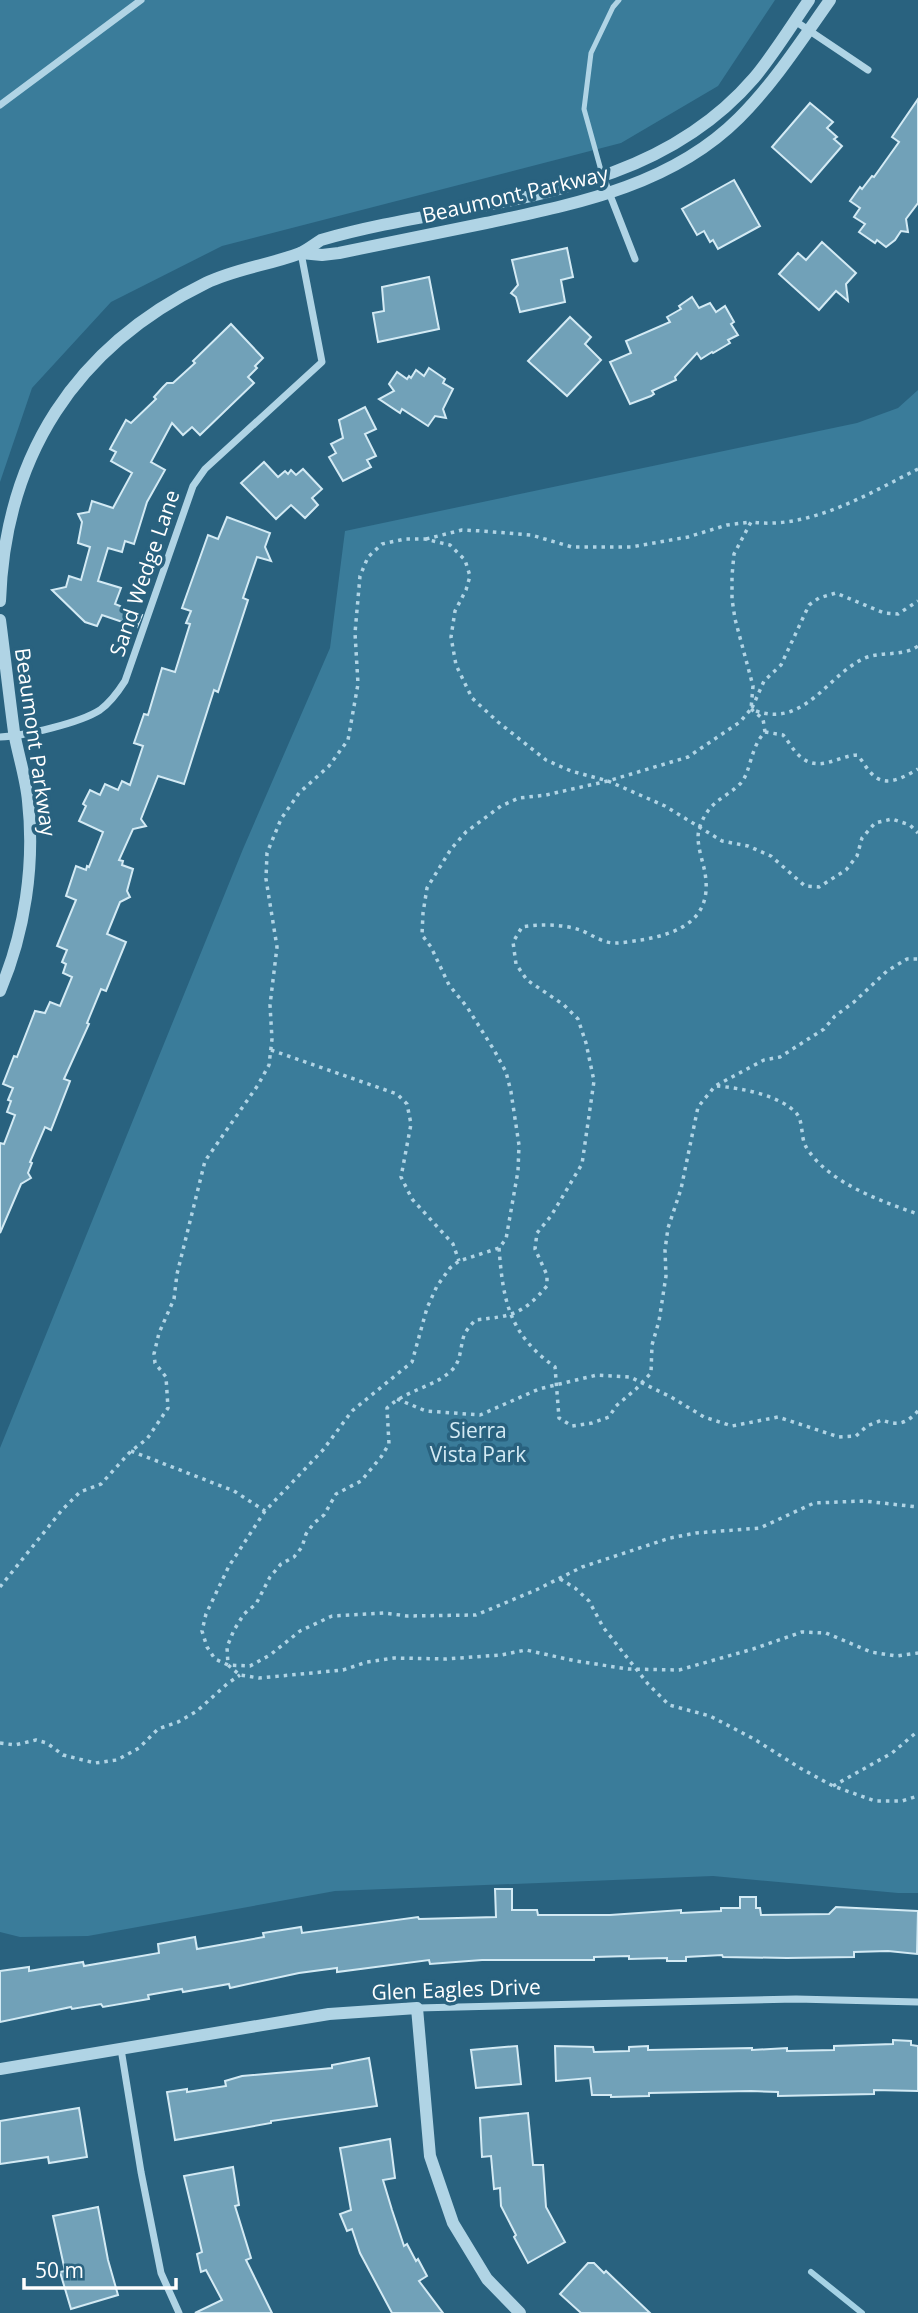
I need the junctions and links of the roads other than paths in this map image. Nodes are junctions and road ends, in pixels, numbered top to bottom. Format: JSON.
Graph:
{"nodes":[{"id":1,"x":141,"y":0,"type":"edge"},
{"id":2,"x":619,"y":0,"type":"edge"},
{"id":3,"x":809,"y":0,"type":"edge"},
{"id":4,"x":830,"y":0,"type":"edge"},
{"id":5,"x":795,"y":21,"type":"junction"},
{"id":6,"x":809,"y":30,"type":"junction"},
{"id":7,"x":868,"y":70,"type":"dead end"},
{"id":8,"x":0,"y":106,"type":"edge"},
{"id":9,"x":603,"y":177,"type":"junction"},
{"id":10,"x":609,"y":194,"type":"junction"},
{"id":11,"x":301,"y":253,"type":"junction"},
{"id":12,"x":635,"y":260,"type":"dead end"},
{"id":13,"x":0,"y":601,"type":"edge"},
{"id":14,"x":0,"y":620,"type":"edge"},
{"id":15,"x":15,"y":736,"type":"junction"},
{"id":16,"x":0,"y":737,"type":"edge"},
{"id":17,"x":0,"y":990,"type":"edge"},
{"id":18,"x":918,"y":2002,"type":"edge"},
{"id":19,"x":417,"y":2008,"type":"junction"},
{"id":20,"x":121,"y":2049,"type":"junction"},
{"id":21,"x":0,"y":2069,"type":"edge"},
{"id":22,"x":179,"y":2313,"type":"edge"},
{"id":23,"x":520,"y":2313,"type":"edge"}],
"edges":[{"from":1,"to":8,"type":"street"},
{"from":2,"to":9,"type":"lane"},
{"from":3,"to":5,"type":"street","name":"Beaumont Parkway"},
{"from":4,"to":6,"type":"street","name":"Beaumont Parkway"},
{"from":5,"to":6,"type":"street"},
{"from":5,"to":9,"type":"street","name":"Beaumont Parkway"},
{"from":6,"to":7,"type":"street"},
{"from":6,"to":10,"type":"street","name":"Beaumont Parkway"},
{"from":9,"to":10,"type":"street"},
{"from":9,"to":11,"type":"street","name":"Beaumont Parkway"},
{"from":10,"to":11,"type":"street","name":"Beaumont Parkway"},
{"from":10,"to":12,"type":"street"},
{"from":11,"to":13,"type":"street","name":"Beaumont Parkway"},
{"from":11,"to":15,"type":"street","name":"Sand Wedge Lane"},
{"from":14,"to":15,"type":"street","name":"Beaumont Parkway"},
{"from":15,"to":16,"type":"street","name":"Sand Wedge Lane"},
{"from":15,"to":17,"type":"street","name":"Beaumont Parkway"},
{"from":18,"to":19,"type":"street","name":"Glen Eagles Drive"},
{"from":19,"to":20,"type":"street","name":"Glen Eagles Drive"},
{"from":19,"to":23,"type":"street"},
{"from":20,"to":21,"type":"street","name":"Glen Eagles Drive"},
{"from":20,"to":22,"type":"street"}]}
